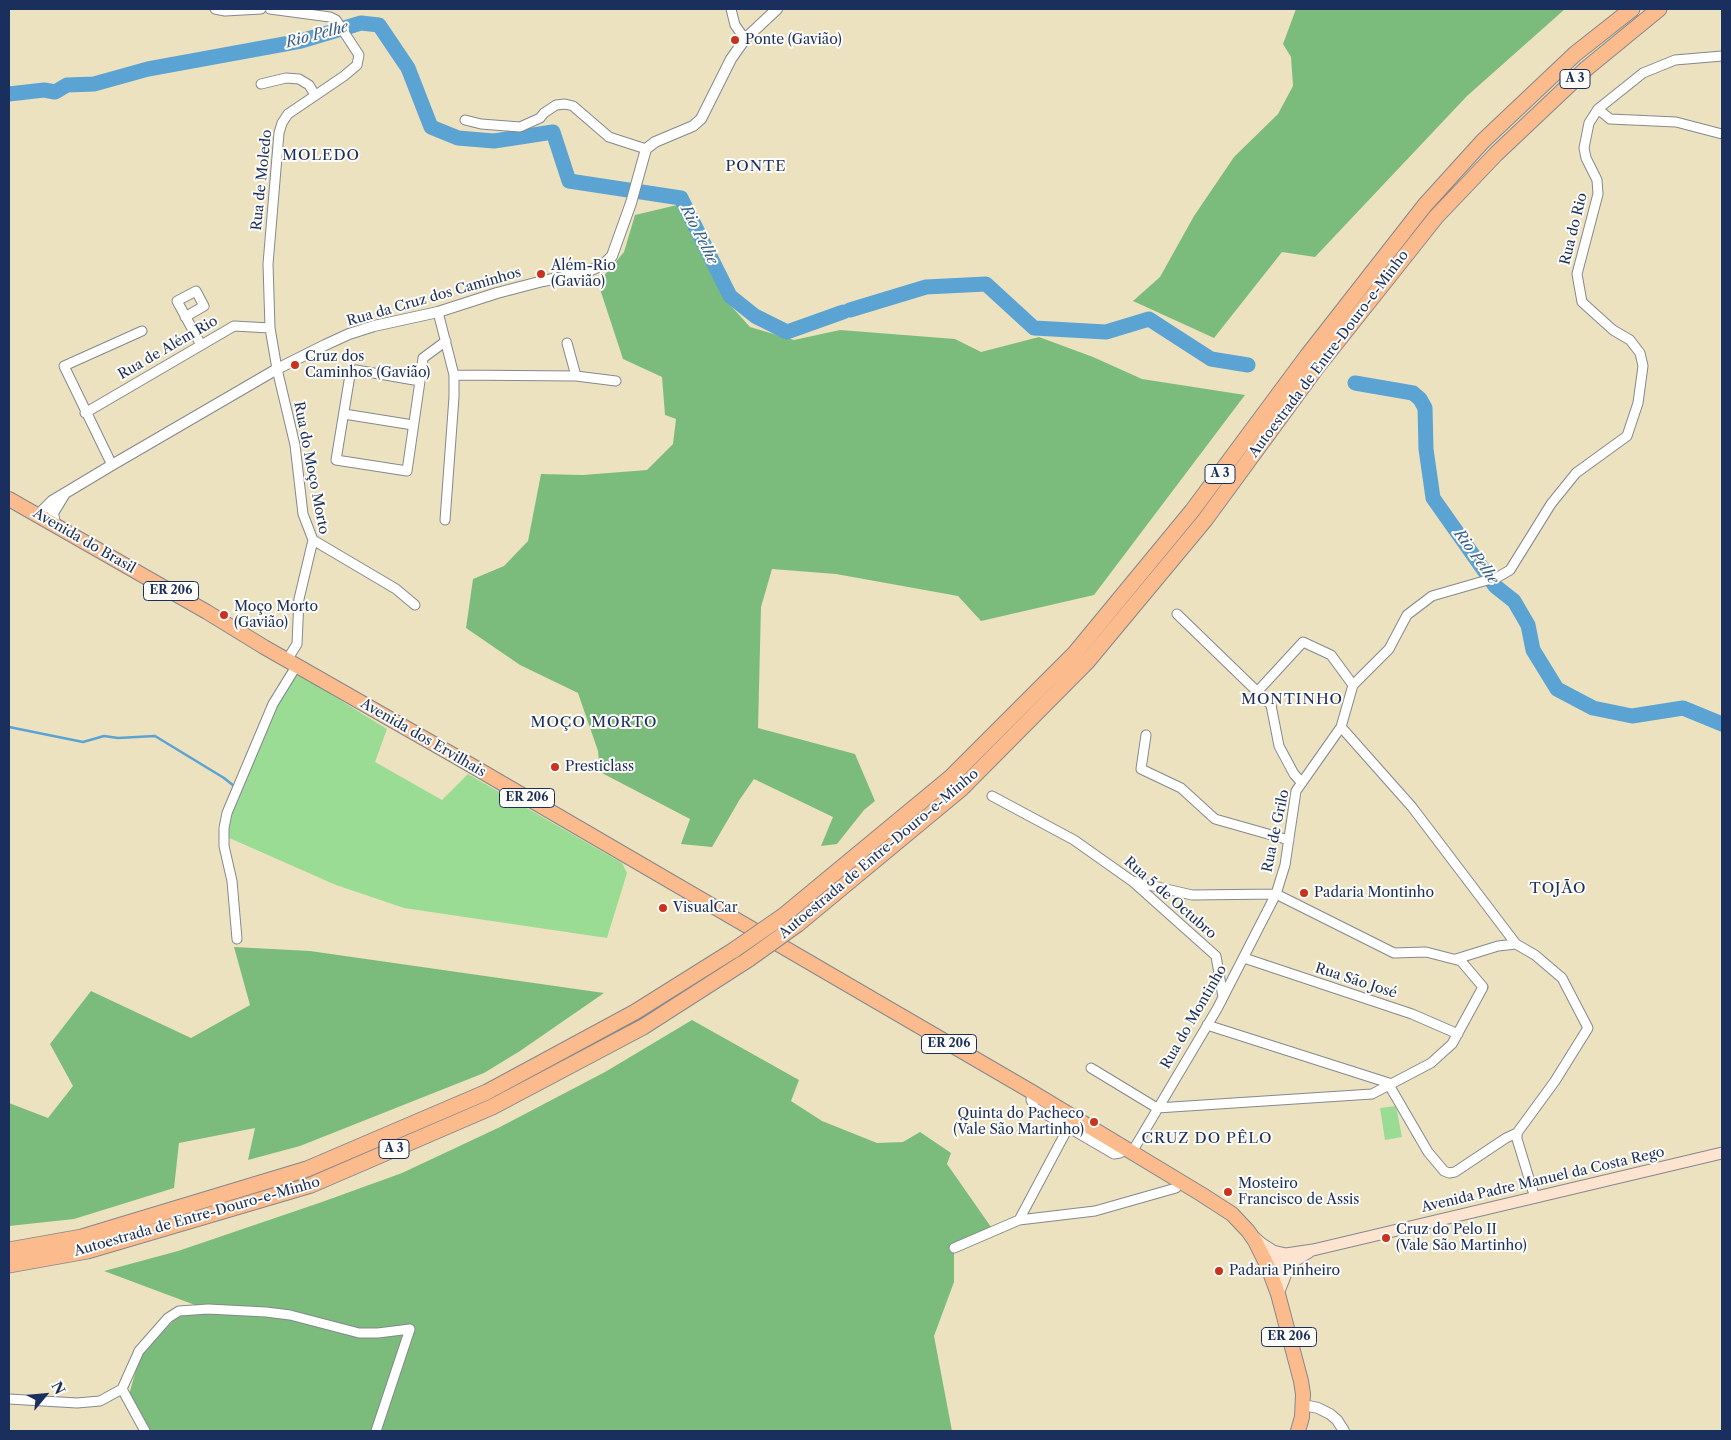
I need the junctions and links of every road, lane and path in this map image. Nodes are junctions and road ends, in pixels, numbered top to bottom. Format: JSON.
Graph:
{"nodes":[{"id":1,"x":215,"y":9,"type":"edge"},
{"id":2,"x":261,"y":9,"type":"edge"},
{"id":3,"x":270,"y":9,"type":"edge"},
{"id":4,"x":731,"y":9,"type":"edge"},
{"id":5,"x":777,"y":9,"type":"edge"},
{"id":6,"x":1632,"y":9,"type":"edge"},
{"id":7,"x":1659,"y":9,"type":"edge"},
{"id":8,"x":745,"y":39,"type":"junction"},
{"id":9,"x":1722,"y":56,"type":"edge"},
{"id":10,"x":261,"y":84,"type":"dead end"},
{"id":11,"x":315,"y":95,"type":"junction"},
{"id":12,"x":1598,"y":110,"type":"junction"},
{"id":13,"x":465,"y":120,"type":"dead end"},
{"id":14,"x":1722,"y":134,"type":"edge"},
{"id":15,"x":646,"y":149,"type":"junction"},
{"id":16,"x":438,"y":312,"type":"junction"},
{"id":17,"x":186,"y":317,"type":"dead end"},
{"id":18,"x":270,"y":328,"type":"junction"},
{"id":19,"x":142,"y":331,"type":"dead end"},
{"id":20,"x":446,"y":341,"type":"junction"},
{"id":21,"x":567,"y":343,"type":"dead end"},
{"id":22,"x":201,"y":345,"type":"junction"},
{"id":23,"x":276,"y":369,"type":"junction"},
{"id":24,"x":454,"y":375,"type":"junction"},
{"id":25,"x":576,"y":376,"type":"junction"},
{"id":26,"x":420,"y":381,"type":"junction"},
{"id":27,"x":616,"y":381,"type":"dead end"},
{"id":28,"x":85,"y":413,"type":"junction"},
{"id":29,"x":344,"y":414,"type":"junction"},
{"id":30,"x":413,"y":425,"type":"junction"},
{"id":31,"x":112,"y":465,"type":"junction"},
{"id":32,"x":64,"y":495,"type":"junction"},
{"id":33,"x":9,"y":499,"type":"edge"},
{"id":34,"x":39,"y":514,"type":"junction"},
{"id":35,"x":445,"y":520,"type":"dead end"},
{"id":36,"x":55,"y":524,"type":"junction"},
{"id":37,"x":313,"y":540,"type":"junction"},
{"id":38,"x":1498,"y":577,"type":"joint"},
{"id":39,"x":415,"y":605,"type":"dead end"},
{"id":40,"x":1177,"y":614,"type":"dead end"},
{"id":41,"x":292,"y":662,"type":"junction"},
{"id":42,"x":1353,"y":685,"type":"junction"},
{"id":43,"x":1257,"y":692,"type":"junction"},
{"id":44,"x":1341,"y":727,"type":"junction"},
{"id":45,"x":1146,"y":735,"type":"dead end"},
{"id":46,"x":1302,"y":783,"type":"junction"},
{"id":47,"x":992,"y":796,"type":"dead end"},
{"id":48,"x":1289,"y":840,"type":"junction"},
{"id":49,"x":1132,"y":881,"type":"junction"},
{"id":50,"x":1276,"y":894,"type":"junction"},
{"id":51,"x":238,"y":939,"type":"dead end"},
{"id":52,"x":1516,"y":944,"type":"junction"},
{"id":53,"x":1244,"y":958,"type":"junction"},
{"id":54,"x":1456,"y":960,"type":"junction"},
{"id":55,"x":1223,"y":997,"type":"junction"},
{"id":56,"x":1207,"y":1025,"type":"junction"},
{"id":57,"x":1458,"y":1034,"type":"junction"},
{"id":58,"x":1092,"y":1068,"type":"dead end"},
{"id":59,"x":1391,"y":1084,"type":"junction"},
{"id":60,"x":1032,"y":1092,"type":"junction"},
{"id":61,"x":1157,"y":1108,"type":"junction"},
{"id":62,"x":1068,"y":1128,"type":"junction"},
{"id":63,"x":1516,"y":1133,"type":"junction"},
{"id":64,"x":1129,"y":1151,"type":"junction"},
{"id":65,"x":1722,"y":1153,"type":"edge"},
{"id":66,"x":1180,"y":1181,"type":"junction"},
{"id":67,"x":1535,"y":1198,"type":"junction"},
{"id":68,"x":1018,"y":1220,"type":"junction"},
{"id":69,"x":1248,"y":1231,"type":"junction"},
{"id":70,"x":954,"y":1248,"type":"dead end"},
{"id":71,"x":9,"y":1250,"type":"edge"},
{"id":72,"x":1290,"y":1258,"type":"junction"},
{"id":73,"x":9,"y":1265,"type":"edge"},
{"id":74,"x":1268,"y":1267,"type":"junction"},
{"id":75,"x":1278,"y":1294,"type":"junction"},
{"id":76,"x":122,"y":1389,"type":"junction"},
{"id":77,"x":9,"y":1399,"type":"edge"},
{"id":78,"x":1304,"y":1405,"type":"junction"},
{"id":79,"x":1341,"y":1430,"type":"edge"},
{"id":80,"x":145,"y":1431,"type":"edge"},
{"id":81,"x":376,"y":1431,"type":"edge"},
{"id":82,"x":1298,"y":1431,"type":"edge"}],
"edges":[{"from":1,"to":2,"type":"street"},
{"from":3,"to":11,"type":"street","name":"Rua de Moledo"},
{"from":4,"to":8,"type":"street"},
{"from":5,"to":8,"type":"street"},
{"from":6,"to":71,"type":"highway","name":"Autoestrada de Entre-Douro-e-Minho","number":"A 3","bridge":true},
{"from":7,"to":73,"type":"highway","name":"Autoestrada de Entre-Douro-e-Minho","number":"A 3","bridge":true},
{"from":8,"to":15,"type":"street"},
{"from":9,"to":12,"type":"street"},
{"from":10,"to":11,"type":"street"},
{"from":11,"to":18,"type":"street","name":"Rua de Moledo"},
{"from":12,"to":14,"type":"street"},
{"from":12,"to":38,"type":"street","name":"Rua do Rio"},
{"from":13,"to":15,"type":"street"},
{"from":15,"to":16,"type":"street","name":"Rua da Cruz dos Caminhos"},
{"from":16,"to":20,"type":"street"},
{"from":16,"to":23,"type":"street","name":"Rua da Cruz dos Caminhos"},
{"from":17,"to":22,"type":"street"},
{"from":18,"to":22,"type":"street","name":"Rua de Além Rio"},
{"from":18,"to":23,"type":"street","name":"Rua de Moledo"},
{"from":19,"to":28,"type":"street"},
{"from":20,"to":24,"type":"street"},
{"from":20,"to":26,"type":"street"},
{"from":21,"to":25,"type":"street"},
{"from":22,"to":28,"type":"street","name":"Rua de Além Rio"},
{"from":23,"to":31,"type":"street","name":"Rua da Cruz dos Caminhos"},
{"from":23,"to":37,"type":"street","name":"Rua do Moço Morto"},
{"from":24,"to":25,"type":"street"},
{"from":24,"to":35,"type":"street"},
{"from":25,"to":27,"type":"street"},
{"from":26,"to":29,"type":"street"},
{"from":26,"to":30,"type":"street"},
{"from":28,"to":31,"type":"street"},
{"from":29,"to":30,"type":"street"},
{"from":29,"to":30,"type":"street"},
{"from":31,"to":32,"type":"street","name":"Rua da Cruz dos Caminhos"},
{"from":32,"to":34,"type":"street","name":"Rua da Cruz dos Caminhos"},
{"from":32,"to":36,"type":"street"},
{"from":33,"to":34,"type":"main road","name":"Avenida do Brasil","number":"ER 206"},
{"from":34,"to":36,"type":"main road","name":"Avenida do Brasil","number":"ER 206"},
{"from":36,"to":41,"type":"main road","name":"Avenida do Brasil","number":"ER 206"},
{"from":37,"to":39,"type":"street"},
{"from":37,"to":41,"type":"street","name":"Rua do Moço Morto"},
{"from":38,"to":42,"type":"street","name":"Rua de Grilo"},
{"from":40,"to":43,"type":"street"},
{"from":41,"to":51,"type":"street","name":"Rua do Moço Morto"},
{"from":41,"to":60,"type":"main road","name":"Avenida dos Ervilhais","number":"ER 206"},
{"from":42,"to":43,"type":"street"},
{"from":42,"to":44,"type":"street","name":"Rua de Grilo"},
{"from":43,"to":46,"type":"street"},
{"from":44,"to":46,"type":"street","name":"Rua de Grilo"},
{"from":44,"to":52,"type":"street"},
{"from":45,"to":48,"type":"street"},
{"from":46,"to":48,"type":"street","name":"Rua de Grilo"},
{"from":47,"to":49,"type":"street","name":"Rua 5 de Octubro"},
{"from":48,"to":50,"type":"street","name":"Rua de Grilo"},
{"from":49,"to":50,"type":"street"},
{"from":49,"to":55,"type":"street","name":"Rua 5 de Octubro"},
{"from":50,"to":53,"type":"street","name":"Rua do Montinho"},
{"from":50,"to":54,"type":"street"},
{"from":52,"to":54,"type":"street"},
{"from":52,"to":63,"type":"street"},
{"from":53,"to":55,"type":"street","name":"Rua do Montinho"},
{"from":53,"to":57,"type":"street","name":"Rua São José"},
{"from":54,"to":57,"type":"street"},
{"from":55,"to":56,"type":"street","name":"Rua do Montinho"},
{"from":56,"to":59,"type":"street"},
{"from":56,"to":61,"type":"street","name":"Rua do Montinho"},
{"from":57,"to":59,"type":"street"},
{"from":58,"to":61,"type":"street"},
{"from":59,"to":61,"type":"street"},
{"from":59,"to":63,"type":"street"},
{"from":60,"to":62,"type":"street"},
{"from":60,"to":64,"type":"main road","number":"ER 206"},
{"from":61,"to":64,"type":"street","name":"Rua do Montinho"},
{"from":62,"to":64,"type":"street"},
{"from":62,"to":68,"type":"street"},
{"from":63,"to":67,"type":"street"},
{"from":64,"to":66,"type":"main road","number":"ER 206"},
{"from":65,"to":67,"type":"main road","name":"Avenida Padre Manuel da Costa Rego"},
{"from":66,"to":68,"type":"street"},
{"from":66,"to":69,"type":"main road","number":"ER 206"},
{"from":67,"to":72,"type":"main road","name":"Avenida Padre Manuel da Costa Rego"},
{"from":68,"to":70,"type":"street"},
{"from":69,"to":72,"type":"main road"},
{"from":69,"to":74,"type":"main road","number":"ER 206"},
{"from":72,"to":74,"type":"main road","name":"Avenida Padre Manuel da Costa Rego"},
{"from":72,"to":75,"type":"main road"},
{"from":74,"to":75,"type":"main road","number":"ER 206"},
{"from":75,"to":78,"type":"main road","number":"ER 206"},
{"from":76,"to":77,"type":"street"},
{"from":76,"to":80,"type":"street"},
{"from":76,"to":81,"type":"street"},
{"from":78,"to":79,"type":"street"},
{"from":78,"to":82,"type":"main road","number":"ER 206"}]}
